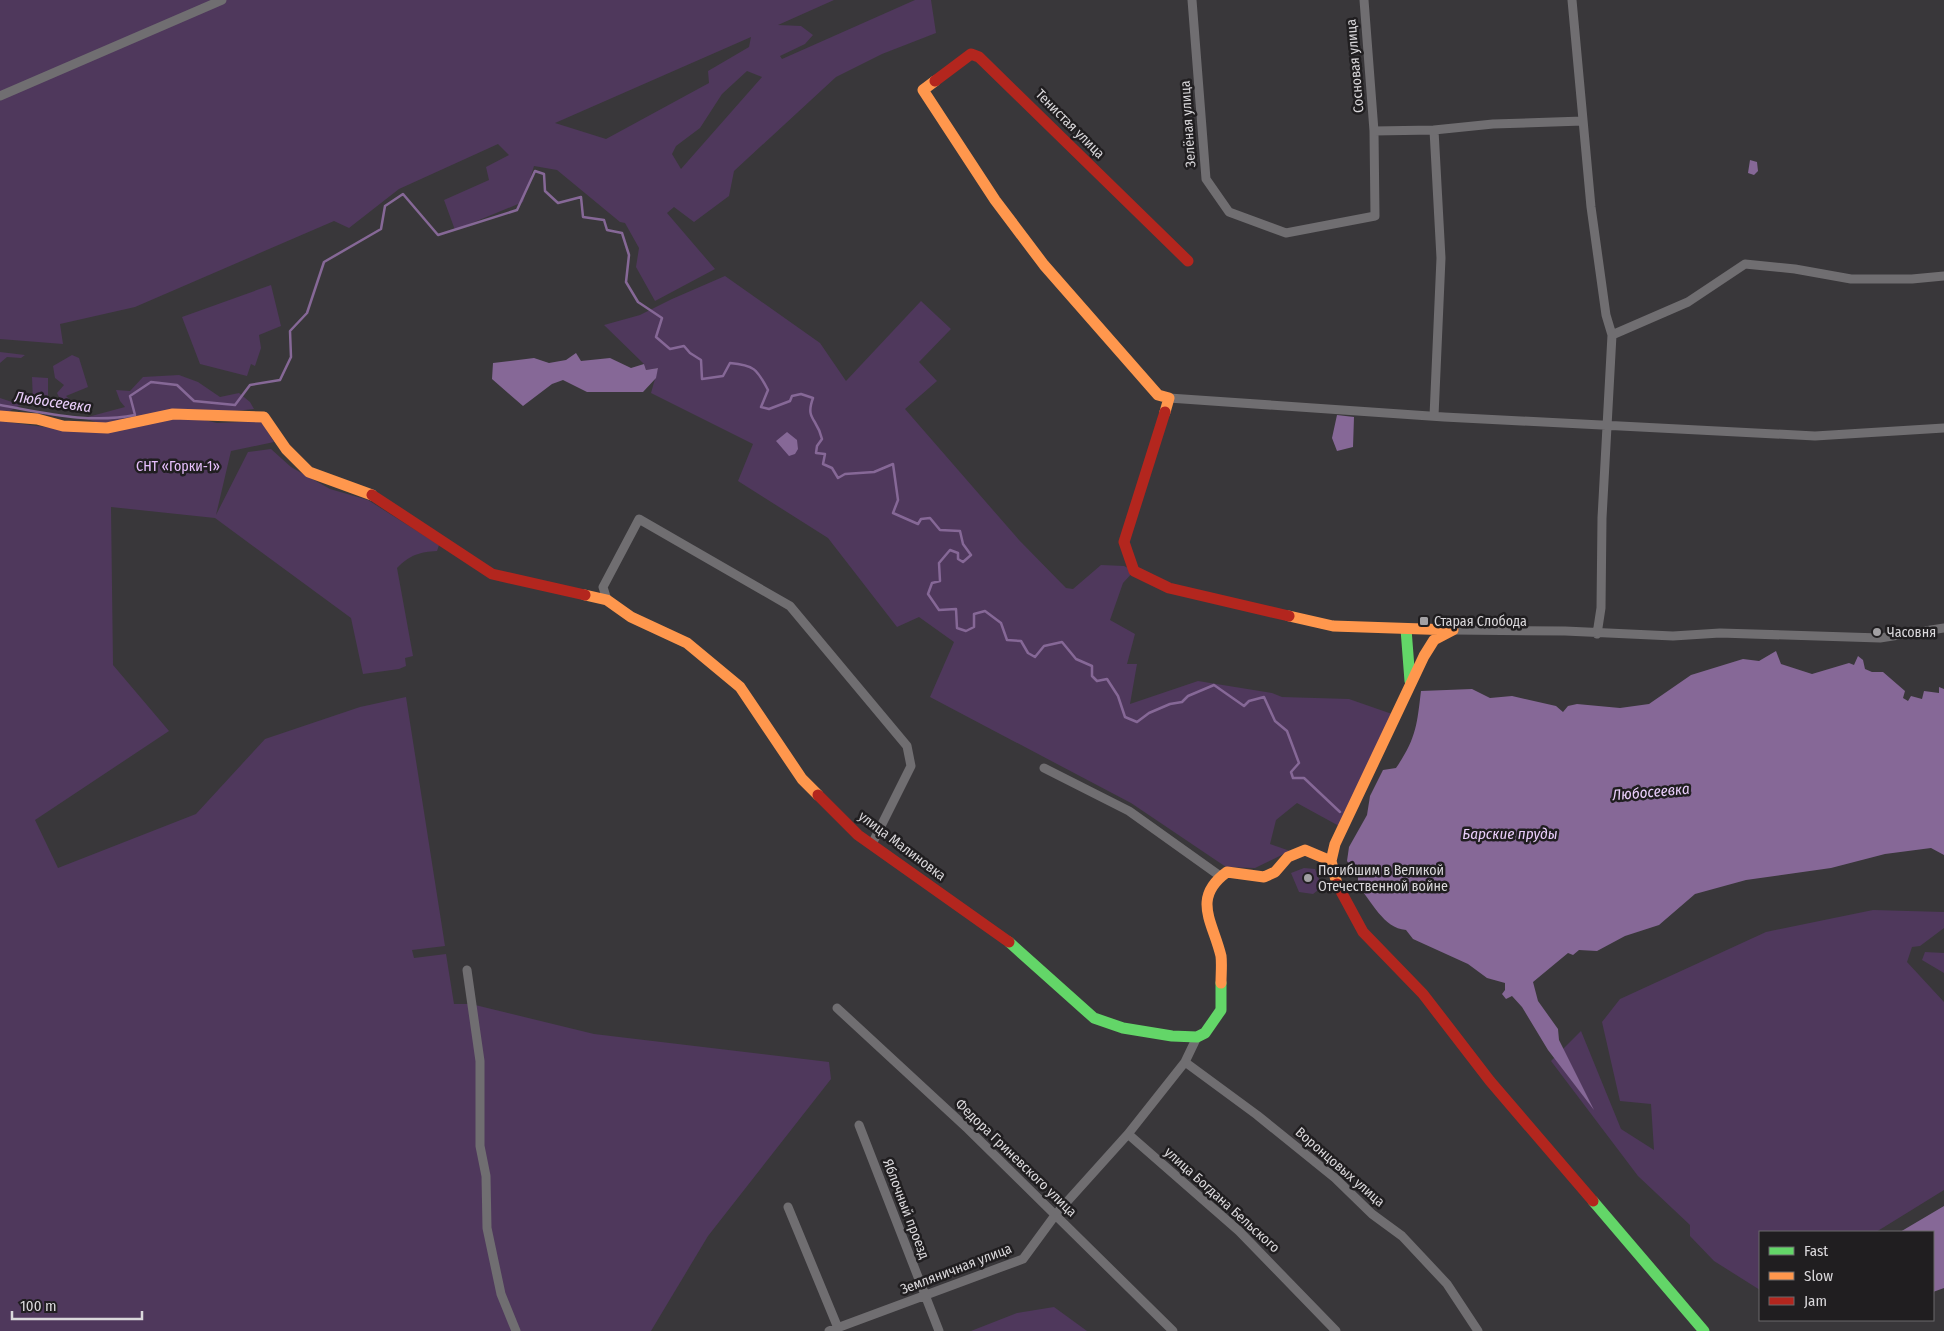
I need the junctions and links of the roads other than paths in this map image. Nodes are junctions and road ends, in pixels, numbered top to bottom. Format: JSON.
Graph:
{"nodes":[{"id":1,"x":222,"y":0,"type":"edge"},
{"id":2,"x":1192,"y":0,"type":"edge"},
{"id":3,"x":1364,"y":0,"type":"edge"},
{"id":4,"x":1572,"y":0,"type":"edge"},
{"id":5,"x":0,"y":96,"type":"edge"},
{"id":6,"x":1583,"y":121,"type":"junction"},
{"id":7,"x":1434,"y":130,"type":"junction"},
{"id":8,"x":1374,"y":131,"type":"junction"},
{"id":9,"x":1188,"y":261,"type":"dead end"},
{"id":10,"x":1944,"y":276,"type":"edge"},
{"id":11,"x":1612,"y":335,"type":"junction"},
{"id":12,"x":1169,"y":398,"type":"junction"},
{"id":13,"x":0,"y":416,"type":"edge"},
{"id":14,"x":1434,"y":416,"type":"junction"},
{"id":15,"x":1606,"y":426,"type":"junction"},
{"id":16,"x":1944,"y":428,"type":"edge"},
{"id":17,"x":606,"y":600,"type":"junction"},
{"id":18,"x":1944,"y":628,"type":"edge"},
{"id":19,"x":1406,"y":629,"type":"junction"},
{"id":20,"x":1429,"y":629,"type":"junction"},
{"id":21,"x":1453,"y":630,"type":"junction"},
{"id":22,"x":1597,"y":634,"type":"junction"},
{"id":23,"x":1434,"y":640,"type":"junction"},
{"id":24,"x":1410,"y":681,"type":"junction"},
{"id":25,"x":1044,"y":768,"type":"dead end"},
{"id":26,"x":872,"y":844,"type":"junction"},
{"id":27,"x":1331,"y":861,"type":"junction"},
{"id":28,"x":1220,"y":876,"type":"junction"},
{"id":29,"x":467,"y":970,"type":"dead end"},
{"id":30,"x":837,"y":1008,"type":"dead end"},
{"id":31,"x":1197,"y":1037,"type":"junction"},
{"id":32,"x":1185,"y":1062,"type":"junction"},
{"id":33,"x":859,"y":1124,"type":"dead end"},
{"id":34,"x":1128,"y":1134,"type":"junction"},
{"id":35,"x":788,"y":1206,"type":"dead end"},
{"id":36,"x":1056,"y":1214,"type":"junction"},
{"id":37,"x":925,"y":1295,"type":"junction"},
{"id":38,"x":833,"y":1329,"type":"edge"},
{"id":39,"x":516,"y":1331,"type":"edge"},
{"id":40,"x":939,"y":1331,"type":"edge"},
{"id":41,"x":1173,"y":1331,"type":"edge"},
{"id":42,"x":1336,"y":1331,"type":"edge"},
{"id":43,"x":1478,"y":1331,"type":"edge"},
{"id":44,"x":1704,"y":1331,"type":"edge"}],
"edges":[{"from":1,"to":5,"type":"street"},
{"from":2,"to":8,"type":"street","name":"Зелёная улица"},
{"from":3,"to":8,"type":"street","name":"Сосновая улица"},
{"from":4,"to":6,"type":"street"},
{"from":6,"to":7,"type":"street"},
{"from":6,"to":11,"type":"street"},
{"from":7,"to":8,"type":"street"},
{"from":7,"to":14,"type":"street"},
{"from":9,"to":12,"type":"street","name":"Тенистая улица"},
{"from":10,"to":11,"type":"street"},
{"from":11,"to":15,"type":"street"},
{"from":12,"to":14,"type":"street"},
{"from":12,"to":19,"type":"street"},
{"from":13,"to":17,"type":"street"},
{"from":14,"to":15,"type":"street"},
{"from":15,"to":16,"type":"street"},
{"from":15,"to":22,"type":"street"},
{"from":17,"to":26,"type":"street","name":"улица Малиновка"},
{"from":17,"to":26,"type":"street"},
{"from":18,"to":22,"type":"street"},
{"from":19,"to":20,"type":"street"},
{"from":19,"to":24,"type":"street"},
{"from":20,"to":21,"type":"street"},
{"from":20,"to":23,"type":"street"},
{"from":21,"to":22,"type":"street"},
{"from":21,"to":23,"type":"street"},
{"from":23,"to":24,"type":"street"},
{"from":24,"to":27,"type":"street"},
{"from":25,"to":28,"type":"street"},
{"from":26,"to":31,"type":"street","name":"улица Малиновка"},
{"from":27,"to":28,"type":"street"},
{"from":27,"to":44,"type":"street"},
{"from":28,"to":31,"type":"street"},
{"from":29,"to":39,"type":"street"},
{"from":30,"to":36,"type":"street","name":"Федора Гриневского улица"},
{"from":31,"to":32,"type":"street"},
{"from":32,"to":34,"type":"street","name":"Земляничная улица"},
{"from":32,"to":43,"type":"street","name":"Воронцовых улица"},
{"from":33,"to":37,"type":"street","name":"Яблочный проезд"},
{"from":34,"to":36,"type":"street","name":"Земляничная улица"},
{"from":34,"to":42,"type":"street","name":"улица Богдана Бельского"},
{"from":35,"to":38,"type":"street"},
{"from":36,"to":37,"type":"street","name":"Земляничная улица"},
{"from":36,"to":41,"type":"street","name":"Федора Гриневского улица"},
{"from":37,"to":38,"type":"street","name":"Земляничная улица"},
{"from":37,"to":40,"type":"street","name":"Яблочный проезд"}]}
